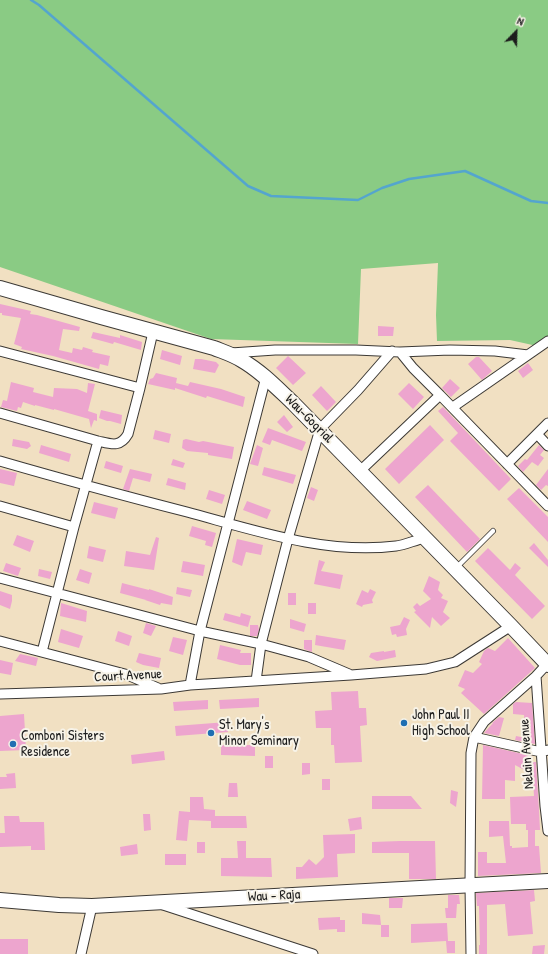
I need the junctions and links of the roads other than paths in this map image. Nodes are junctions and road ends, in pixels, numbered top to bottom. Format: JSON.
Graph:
{"nodes":[{"id":1,"x":0,"y":288,"type":"edge"},
{"id":2,"x":154,"y":332,"type":"junction"},
{"id":3,"x":548,"y":341,"type":"edge"},
{"id":4,"x":0,"y":351,"type":"edge"},
{"id":5,"x":396,"y":352,"type":"junction"},
{"id":6,"x":229,"y":354,"type":"junction"},
{"id":7,"x":528,"y":355,"type":"junction"},
{"id":8,"x":266,"y":377,"type":"junction"},
{"id":9,"x":140,"y":388,"type":"junction"},
{"id":10,"x":440,"y":395,"type":"junction"},
{"id":11,"x":452,"y":408,"type":"junction"},
{"id":12,"x":0,"y":413,"type":"edge"},
{"id":13,"x":548,"y":423,"type":"edge"},
{"id":14,"x":320,"y":429,"type":"junction"},
{"id":15,"x":537,"y":434,"type":"junction"},
{"id":16,"x":98,"y":441,"type":"junction"},
{"id":17,"x":548,"y":446,"type":"edge"},
{"id":18,"x":0,"y":461,"type":"edge"},
{"id":19,"x":507,"y":464,"type":"junction"},
{"id":20,"x":360,"y":471,"type":"junction"},
{"id":21,"x":85,"y":485,"type":"junction"},
{"id":22,"x":0,"y":506,"type":"edge"},
{"id":23,"x":548,"y":506,"type":"edge"},
{"id":24,"x":227,"y":523,"type":"junction"},
{"id":25,"x":74,"y":527,"type":"junction"},
{"id":26,"x":493,"y":531,"type":"dead end"},
{"id":27,"x":425,"y":538,"type":"junction"},
{"id":28,"x":288,"y":539,"type":"junction"},
{"id":29,"x":455,"y":569,"type":"junction"},
{"id":30,"x":0,"y":578,"type":"edge"},
{"id":31,"x":56,"y":593,"type":"junction"},
{"id":32,"x":511,"y":626,"type":"junction"},
{"id":33,"x":200,"y":631,"type":"junction"},
{"id":34,"x":0,"y":641,"type":"edge"},
{"id":35,"x":261,"y":644,"type":"junction"},
{"id":36,"x":42,"y":652,"type":"junction"},
{"id":37,"x":548,"y":664,"type":"edge"},
{"id":38,"x":351,"y":675,"type":"junction"},
{"id":39,"x":536,"y":676,"type":"junction"},
{"id":40,"x":256,"y":681,"type":"junction"},
{"id":41,"x":190,"y":685,"type":"junction"},
{"id":42,"x":161,"y":689,"type":"junction"},
{"id":43,"x":0,"y":694,"type":"edge"},
{"id":44,"x":474,"y":737,"type":"junction"},
{"id":45,"x":545,"y":751,"type":"edge"},
{"id":46,"x":546,"y":806,"type":"edge"},
{"id":47,"x":548,"y":831,"type":"edge"},
{"id":48,"x":548,"y":881,"type":"edge"},
{"id":49,"x":470,"y":885,"type":"junction"},
{"id":50,"x":0,"y":900,"type":"edge"},
{"id":51,"x":155,"y":903,"type":"junction"},
{"id":52,"x":92,"y":906,"type":"junction"},
{"id":53,"x":81,"y":954,"type":"edge"},
{"id":54,"x":313,"y":954,"type":"edge"},
{"id":55,"x":471,"y":954,"type":"edge"}],
"edges":[{"from":1,"to":2,"type":"main road","name":"Wau-Gogrial"},
{"from":2,"to":6,"type":"main road","name":"Wau-Gogrial"},
{"from":2,"to":9,"type":"street"},
{"from":3,"to":7,"type":"street"},
{"from":4,"to":9,"type":"street"},
{"from":5,"to":6,"type":"street"},
{"from":5,"to":7,"type":"street"},
{"from":5,"to":10,"type":"street"},
{"from":5,"to":14,"type":"street"},
{"from":6,"to":8,"type":"main road","name":"Wau-Gogrial"},
{"from":7,"to":11,"type":"street"},
{"from":8,"to":14,"type":"main road","name":"Wau-Gogrial"},
{"from":8,"to":24,"type":"street"},
{"from":9,"to":16,"type":"street"},
{"from":10,"to":11,"type":"street"},
{"from":10,"to":20,"type":"street"},
{"from":11,"to":19,"type":"street"},
{"from":12,"to":16,"type":"street"},
{"from":13,"to":15,"type":"street"},
{"from":14,"to":20,"type":"main road","name":"Wau-Gogrial"},
{"from":14,"to":28,"type":"street"},
{"from":15,"to":17,"type":"street"},
{"from":15,"to":19,"type":"street"},
{"from":16,"to":21,"type":"street"},
{"from":18,"to":21,"type":"street"},
{"from":19,"to":23,"type":"street"},
{"from":20,"to":27,"type":"main road","name":"Wau-Gogrial"},
{"from":21,"to":24,"type":"street"},
{"from":21,"to":25,"type":"street"},
{"from":22,"to":25,"type":"street"},
{"from":24,"to":28,"type":"street"},
{"from":24,"to":33,"type":"street"},
{"from":25,"to":31,"type":"street"},
{"from":26,"to":29,"type":"lane"},
{"from":27,"to":28,"type":"street"},
{"from":27,"to":29,"type":"main road","name":"Wau-Gogrial"},
{"from":28,"to":35,"type":"street"},
{"from":29,"to":32,"type":"main road","name":"Wau-Gogrial"},
{"from":30,"to":31,"type":"street"},
{"from":31,"to":33,"type":"street"},
{"from":31,"to":36,"type":"street"},
{"from":32,"to":37,"type":"main road","name":"Wau-Gogrial"},
{"from":32,"to":38,"type":"street","name":"Court Avenue"},
{"from":33,"to":35,"type":"street"},
{"from":33,"to":41,"type":"street"},
{"from":34,"to":36,"type":"street"},
{"from":35,"to":38,"type":"street"},
{"from":35,"to":40,"type":"street"},
{"from":36,"to":42,"type":"street"},
{"from":37,"to":39,"type":"street"},
{"from":38,"to":40,"type":"street","name":"Court Avenue"},
{"from":39,"to":44,"type":"street"},
{"from":39,"to":45,"type":"street","name":"Nelain Avenue"},
{"from":40,"to":41,"type":"street","name":"Court Avenue"},
{"from":41,"to":42,"type":"street","name":"Court Avenue"},
{"from":42,"to":43,"type":"street","name":"Court Avenue"},
{"from":44,"to":45,"type":"street"},
{"from":44,"to":49,"type":"street"},
{"from":45,"to":46,"type":"street","name":"Nelain Avenue"},
{"from":46,"to":47,"type":"street","name":"Nelain Avenue"},
{"from":48,"to":49,"type":"main road","name":"Wau - Raja"},
{"from":49,"to":51,"type":"main road","name":"Wau - Raja"},
{"from":49,"to":55,"type":"street"},
{"from":50,"to":52,"type":"main road","name":"Wau - Raja"},
{"from":51,"to":52,"type":"main road","name":"Wau - Raja"},
{"from":51,"to":54,"type":"street"},
{"from":52,"to":53,"type":"street"}]}
